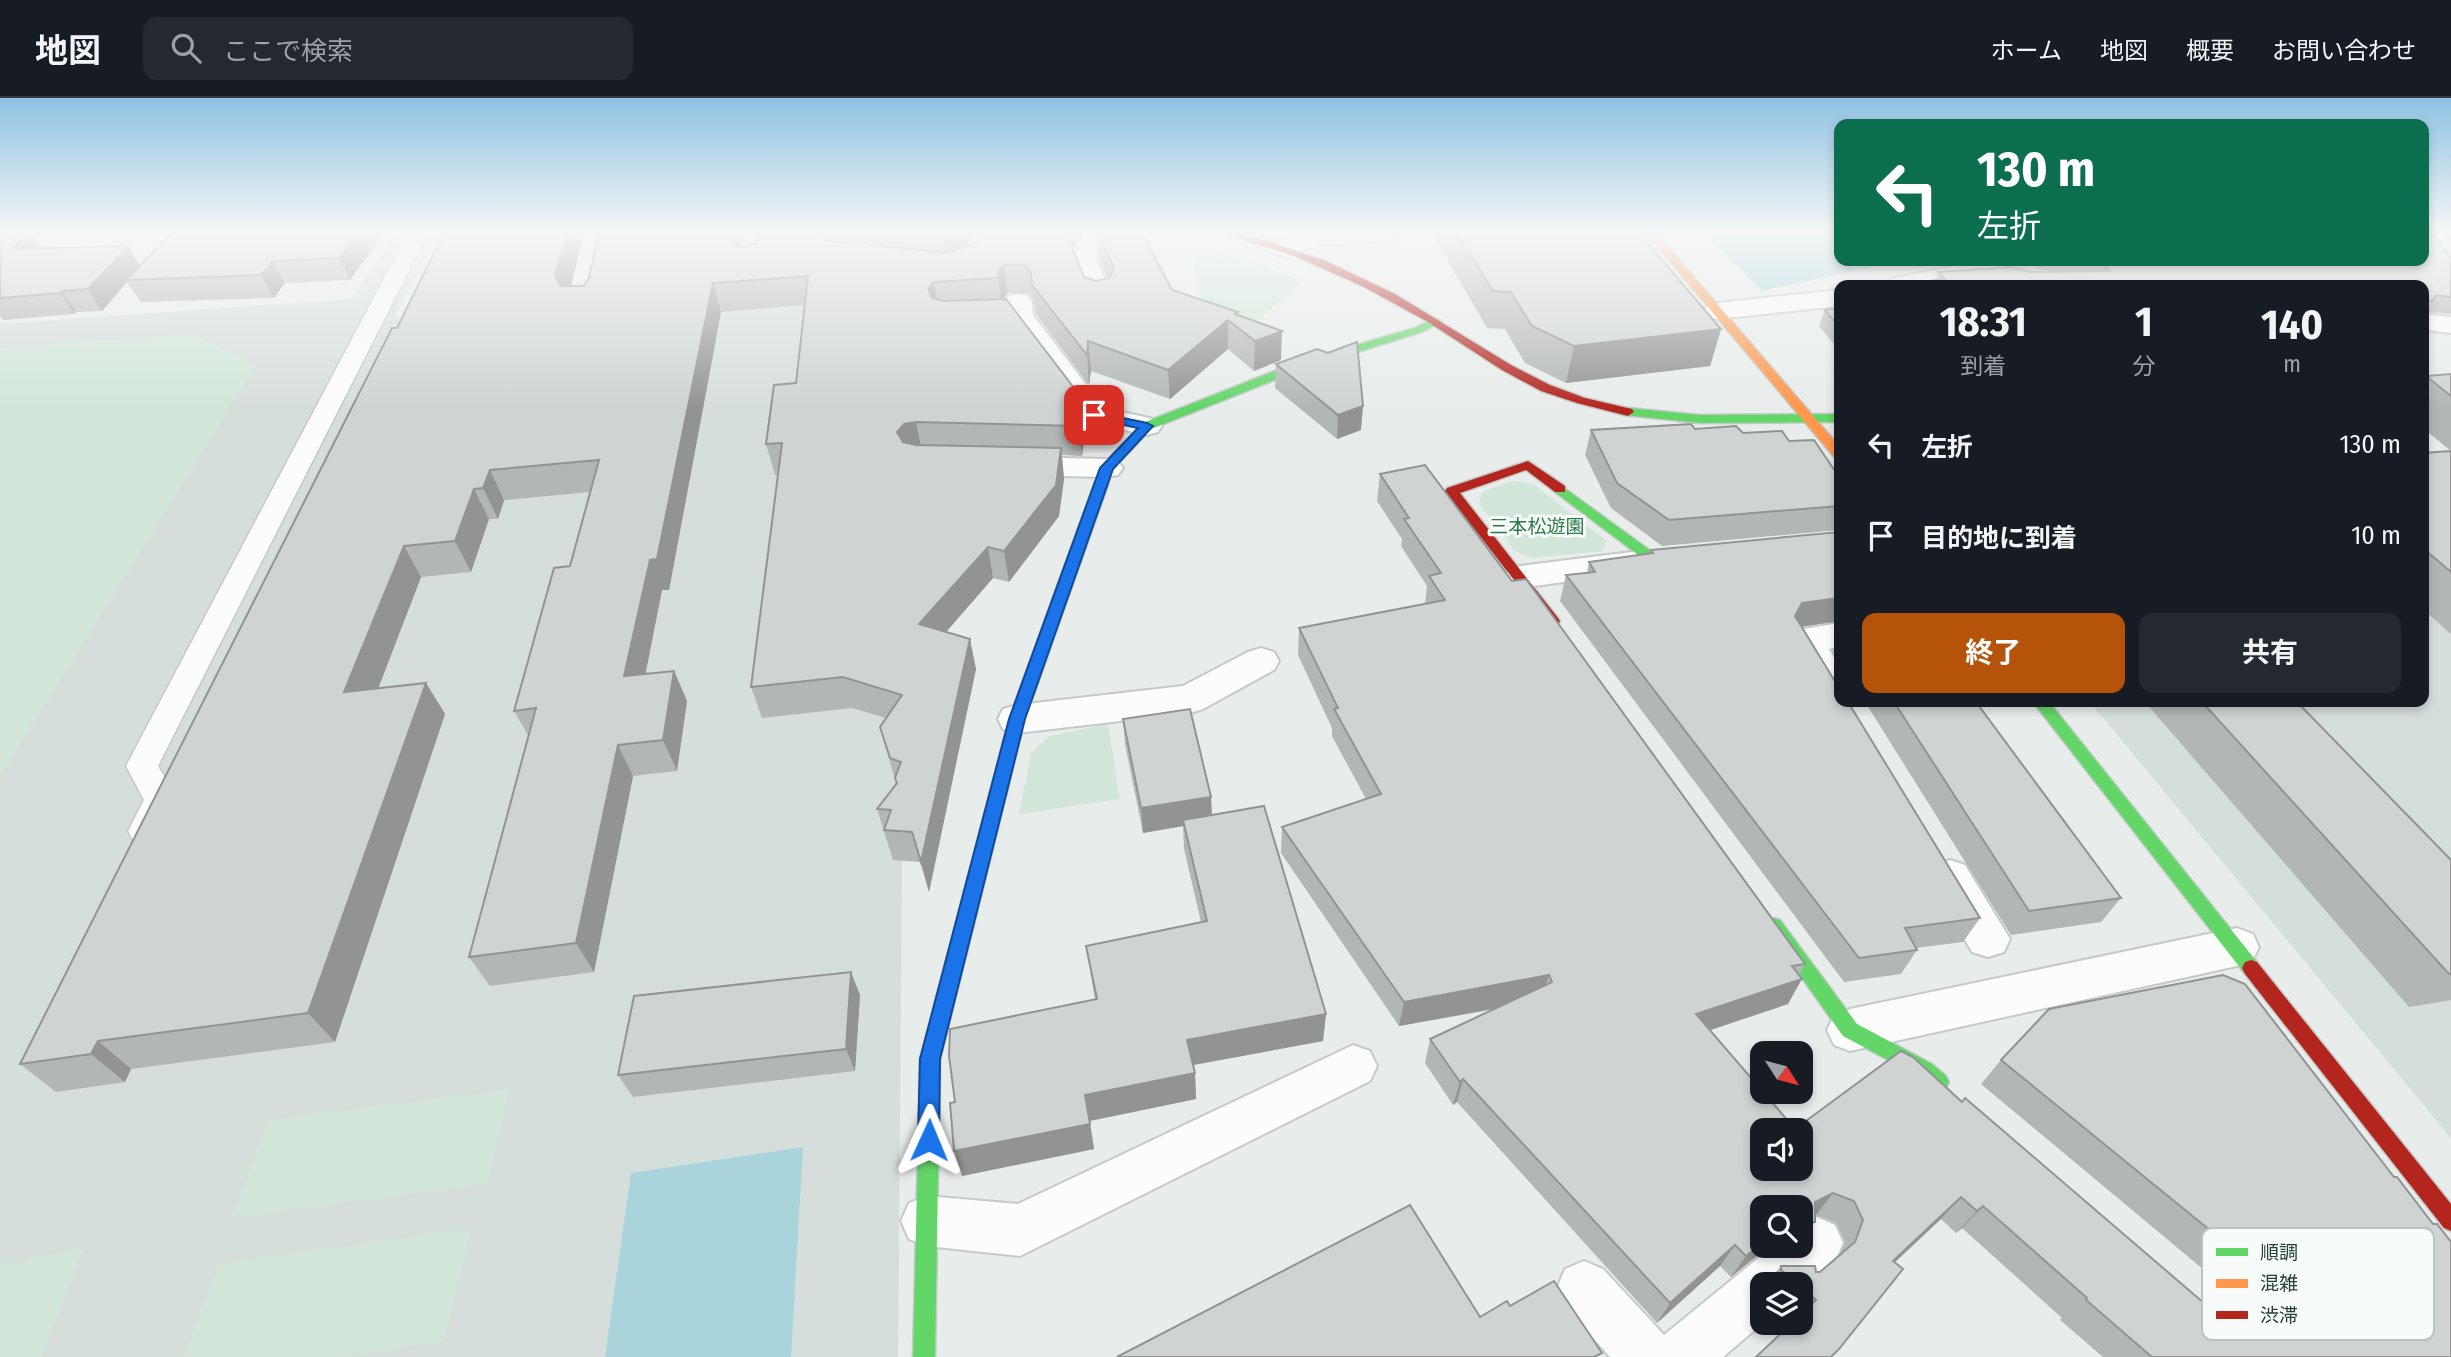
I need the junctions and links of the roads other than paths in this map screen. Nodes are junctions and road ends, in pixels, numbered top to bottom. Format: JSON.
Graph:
{"nodes":[{"id":1,"x":388,"y":292,"type":"edge"},
{"id":2,"x":1096,"y":292,"type":"edge"},
{"id":3,"x":1384,"y":292,"type":"edge"},
{"id":4,"x":1702,"y":292,"type":"edge"},
{"id":5,"x":1834,"y":298,"type":"edge"},
{"id":6,"x":1099,"y":299,"type":"edge"},
{"id":7,"x":1718,"y":310,"type":"junction"},
{"id":8,"x":1009,"y":312,"type":"edge"},
{"id":9,"x":1435,"y":321,"type":"junction"},
{"id":10,"x":2429,"y":323,"type":"edge"},
{"id":11,"x":2451,"y":325,"type":"edge"},
{"id":12,"x":1807,"y":418,"type":"junction"},
{"id":13,"x":1834,"y":418,"type":"edge"},
{"id":14,"x":1147,"y":426,"type":"junction"},
{"id":15,"x":1834,"y":448,"type":"edge"},
{"id":16,"x":988,"y":465,"type":"edge"},
{"id":17,"x":1107,"y":468,"type":"junction"},
{"id":18,"x":1667,"y":559,"type":"joint"},
{"id":19,"x":1521,"y":577,"type":"junction"},
{"id":20,"x":1561,"y":632,"type":"edge"},
{"id":21,"x":1834,"y":636,"type":"edge"},
{"id":22,"x":1261,"y":661,"type":"dead end"},
{"id":23,"x":1834,"y":687,"type":"edge"},
{"id":24,"x":2045,"y":707,"type":"edge"},
{"id":25,"x":1017,"y":719,"type":"junction"},
{"id":26,"x":1930,"y":844,"type":"edge"},
{"id":27,"x":129,"y":861,"type":"edge"},
{"id":28,"x":1761,"y":908,"type":"edge"},
{"id":29,"x":1988,"y":939,"type":"dead end"},
{"id":30,"x":2237,"y":947,"type":"junction"},
{"id":31,"x":1850,"y":1030,"type":"junction"},
{"id":32,"x":1353,"y":1066,"type":"dead end"},
{"id":33,"x":1946,"y":1088,"type":"edge"},
{"id":34,"x":927,"y":1221,"type":"junction"},
{"id":35,"x":2451,"y":1221,"type":"edge"},
{"id":36,"x":1817,"y":1243,"type":"edge"},
{"id":37,"x":1782,"y":1272,"type":"edge"},
{"id":38,"x":1584,"y":1288,"type":"dead end"},
{"id":39,"x":1750,"y":1299,"type":"edge"},
{"id":40,"x":924,"y":1357,"type":"edge"},
{"id":41,"x":1647,"y":1357,"type":"edge"},
{"id":42,"x":1681,"y":1357,"type":"edge"}],
"edges":[{"from":1,"to":27,"type":"lane"},
{"from":2,"to":6,"type":"street"},
{"from":3,"to":9,"type":"street"},
{"from":4,"to":7,"type":"street"},
{"from":5,"to":7,"type":"street"},
{"from":7,"to":12,"type":"street"},
{"from":8,"to":14,"type":"street"},
{"from":9,"to":12,"type":"street"},
{"from":9,"to":14,"type":"street"},
{"from":10,"to":11,"type":"street"},
{"from":12,"to":13,"type":"street"},
{"from":12,"to":15,"type":"street"},
{"from":14,"to":17,"type":"street"},
{"from":16,"to":17,"type":"street"},
{"from":17,"to":25,"type":"street"},
{"from":18,"to":19,"type":"street"},
{"from":18,"to":19,"type":"street"},
{"from":19,"to":20,"type":"street"},
{"from":21,"to":23,"type":"street"},
{"from":22,"to":25,"type":"street"},
{"from":24,"to":30,"type":"street"},
{"from":25,"to":34,"type":"street"},
{"from":26,"to":29,"type":"street"},
{"from":28,"to":31,"type":"street"},
{"from":30,"to":31,"type":"street"},
{"from":30,"to":35,"type":"street"},
{"from":31,"to":33,"type":"street"},
{"from":32,"to":34,"type":"street"},
{"from":34,"to":40,"type":"street"},
{"from":36,"to":37,"type":"street"},
{"from":38,"to":41,"type":"street"},
{"from":39,"to":42,"type":"street"}]}
